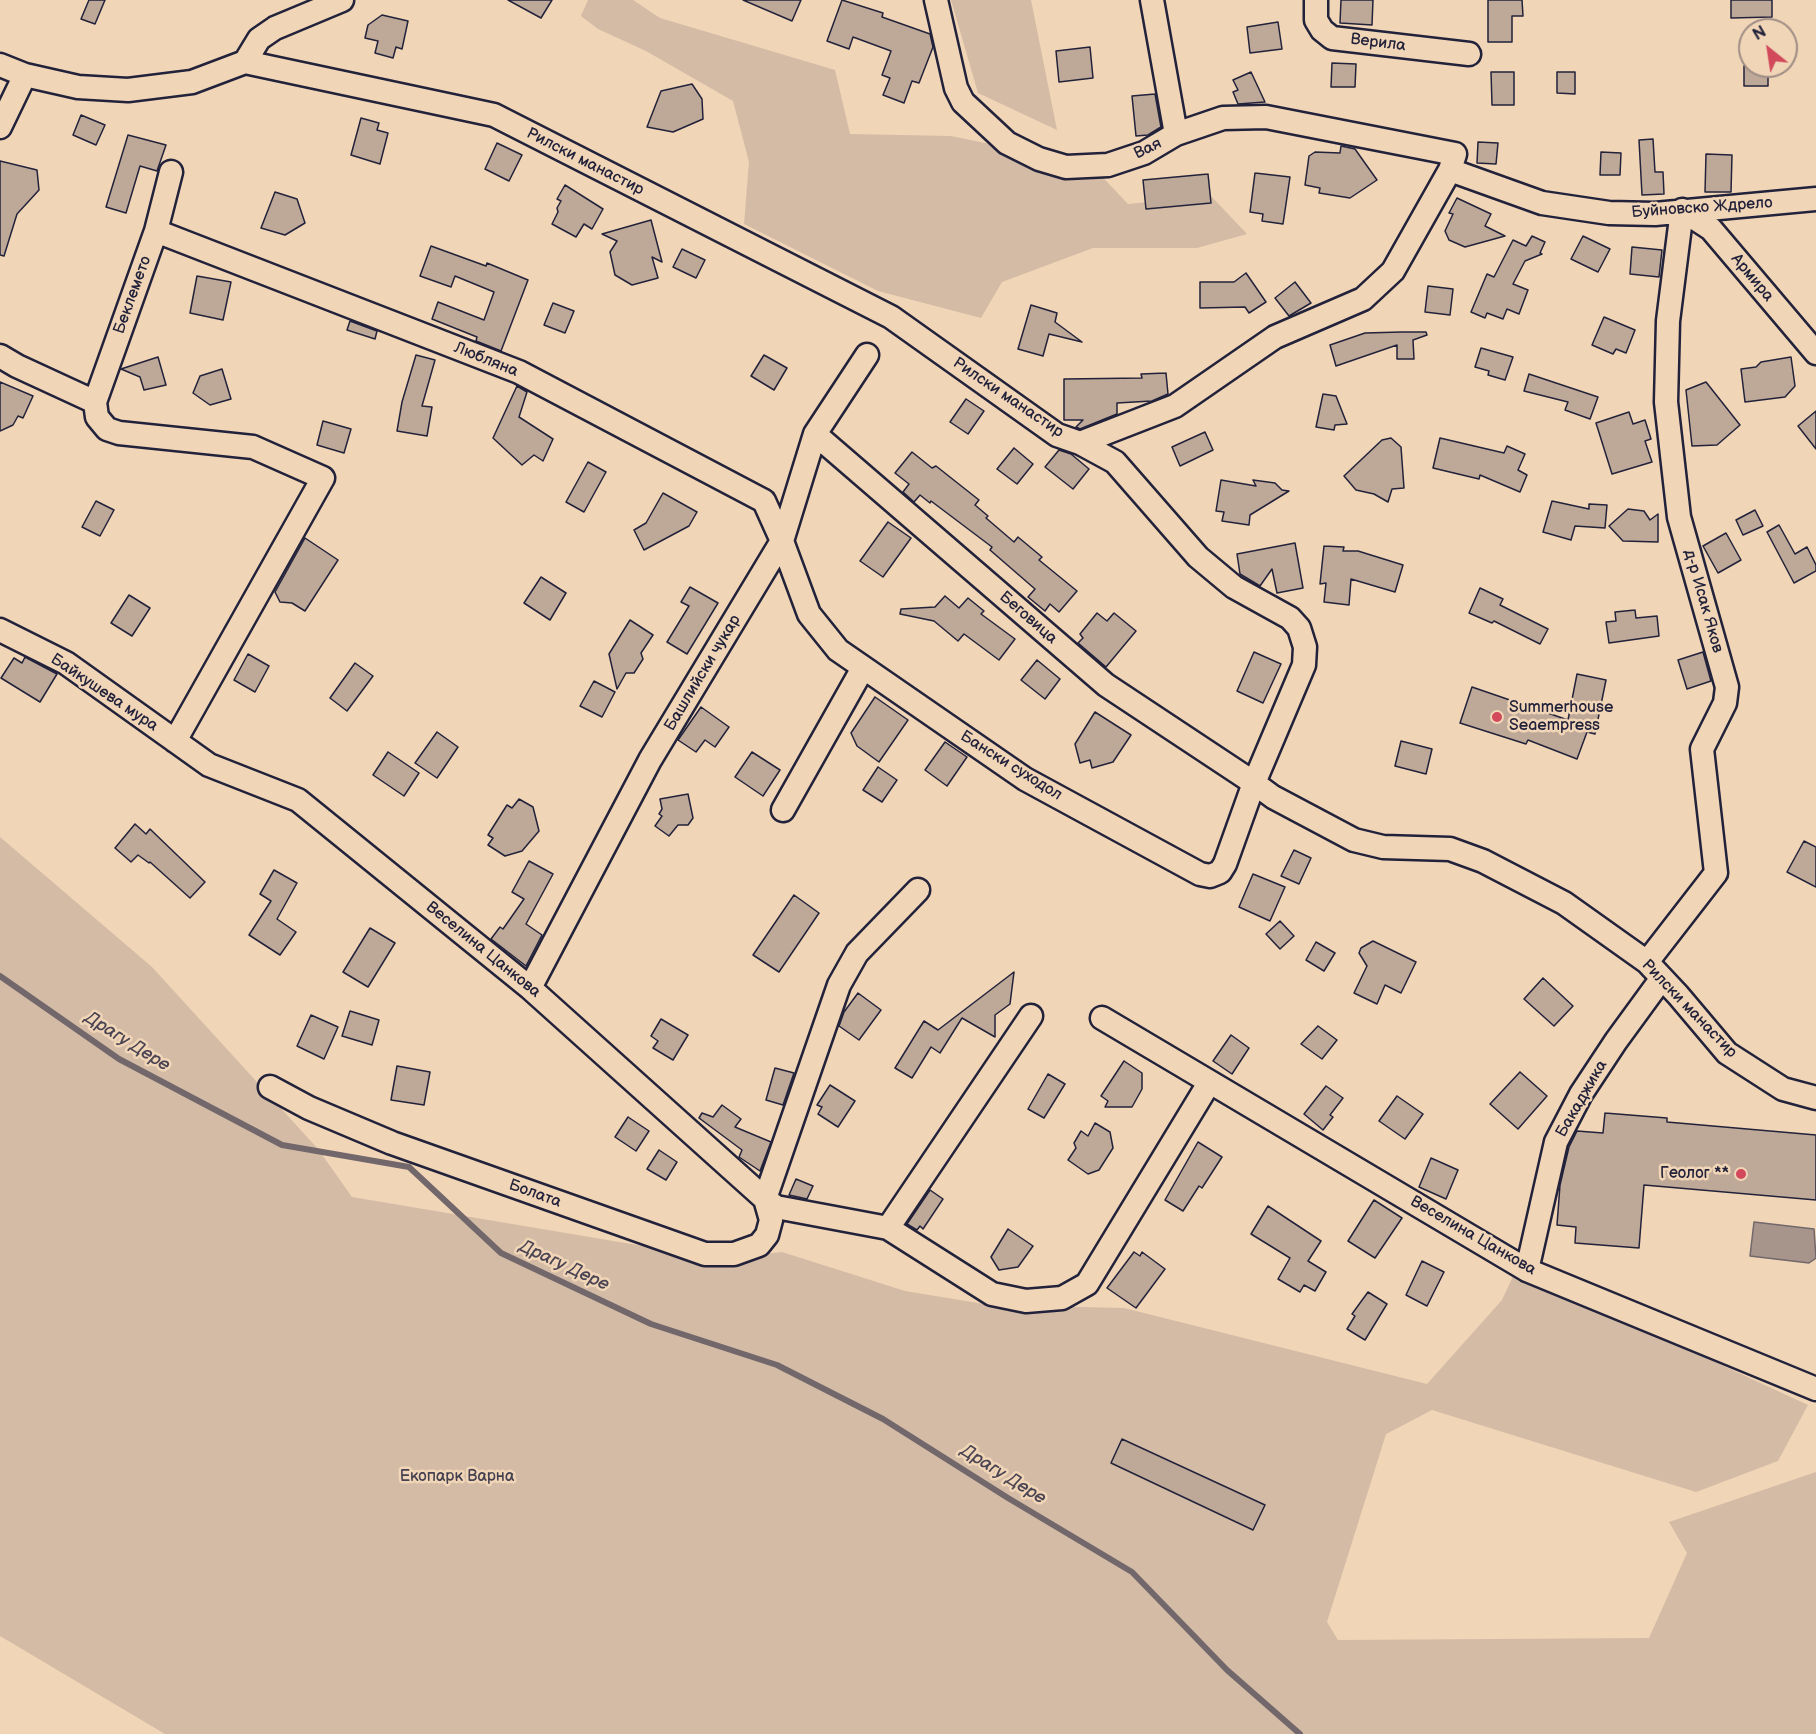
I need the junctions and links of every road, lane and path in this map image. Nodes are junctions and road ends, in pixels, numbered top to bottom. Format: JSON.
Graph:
{"nodes":[{"id":1,"x":342,"y":0,"type":"edge"},
{"id":2,"x":936,"y":0,"type":"edge"},
{"id":3,"x":1152,"y":0,"type":"edge"},
{"id":4,"x":1316,"y":0,"type":"edge"},
{"id":5,"x":1469,"y":54,"type":"dead end"},
{"id":6,"x":245,"y":62,"type":"junction"},
{"id":7,"x":0,"y":65,"type":"edge"},
{"id":8,"x":25,"y":75,"type":"junction"},
{"id":9,"x":0,"y":127,"type":"edge"},
{"id":10,"x":1176,"y":134,"type":"junction"},
{"id":11,"x":1453,"y":162,"type":"junction"},
{"id":12,"x":171,"y":172,"type":"dead end"},
{"id":13,"x":1816,"y":199,"type":"edge"},
{"id":14,"x":1682,"y":210,"type":"junction"},
{"id":15,"x":156,"y":231,"type":"junction"},
{"id":16,"x":1816,"y":353,"type":"edge"},
{"id":17,"x":0,"y":356,"type":"edge"},
{"id":18,"x":867,"y":356,"type":"dead end"},
{"id":19,"x":96,"y":409,"type":"junction"},
{"id":20,"x":815,"y":434,"type":"junction"},
{"id":21,"x":1080,"y":443,"type":"junction"},
{"id":22,"x":782,"y":541,"type":"junction"},
{"id":23,"x":0,"y":630,"type":"edge"},
{"id":24,"x":863,"y":668,"type":"junction"},
{"id":25,"x":175,"y":741,"type":"junction"},
{"id":26,"x":1254,"y":783,"type":"junction"},
{"id":27,"x":783,"y":810,"type":"dead end"},
{"id":28,"x":918,"y":890,"type":"dead end"},
{"id":29,"x":1654,"y":970,"type":"junction"},
{"id":30,"x":530,"y":988,"type":"junction"},
{"id":31,"x":1031,"y":1016,"type":"dead end"},
{"id":32,"x":1102,"y":1018,"type":"dead end"},
{"id":33,"x":1209,"y":1083,"type":"junction"},
{"id":34,"x":270,"y":1088,"type":"dead end"},
{"id":35,"x":1816,"y":1098,"type":"edge"},
{"id":36,"x":765,"y":1198,"type":"junction"},
{"id":37,"x":888,"y":1228,"type":"junction"},
{"id":38,"x":1527,"y":1269,"type":"junction"},
{"id":39,"x":1816,"y":1389,"type":"edge"}],
"edges":[{"from":1,"to":6,"type":"street"},
{"from":2,"to":10,"type":"street","name":"Вая"},
{"from":3,"to":10,"type":"street"},
{"from":4,"to":5,"type":"street","name":"Верила"},
{"from":6,"to":8,"type":"street"},
{"from":6,"to":21,"type":"street","name":"Рилски манастир"},
{"from":7,"to":8,"type":"street"},
{"from":8,"to":9,"type":"street"},
{"from":10,"to":11,"type":"street","name":"Вая"},
{"from":11,"to":14,"type":"street","name":"Буйновско Ждрело"},
{"from":11,"to":21,"type":"street"},
{"from":12,"to":15,"type":"street","name":"Беклемето"},
{"from":13,"to":14,"type":"street","name":"Буйновско Ждрело"},
{"from":14,"to":16,"type":"street","name":"Армира"},
{"from":14,"to":29,"type":"street","name":"д-р Исак Яков"},
{"from":15,"to":19,"type":"street","name":"Беклемето"},
{"from":15,"to":22,"type":"street","name":"Любляна"},
{"from":17,"to":19,"type":"street"},
{"from":18,"to":20,"type":"street","name":"Башлийски чукар"},
{"from":19,"to":25,"type":"street"},
{"from":20,"to":22,"type":"street","name":"Башлийски чукар"},
{"from":20,"to":26,"type":"street","name":"Беговица"},
{"from":21,"to":26,"type":"street","name":"Рилски манастир"},
{"from":22,"to":24,"type":"street","name":"Бански суходол"},
{"from":22,"to":30,"type":"street","name":"Башлийски чукар"},
{"from":23,"to":25,"type":"street","name":"Байкушева мура"},
{"from":24,"to":26,"type":"street","name":"Бански суходол"},
{"from":24,"to":27,"type":"street"},
{"from":25,"to":30,"type":"street","name":"Веселина Цанкова"},
{"from":26,"to":29,"type":"street","name":"Рилски манастир"},
{"from":28,"to":36,"type":"street"},
{"from":29,"to":35,"type":"street","name":"Рилски манастир"},
{"from":29,"to":38,"type":"street","name":"Бакаджика"},
{"from":30,"to":36,"type":"street","name":"Веселина Цанкова"},
{"from":31,"to":37,"type":"street"},
{"from":32,"to":33,"type":"street","name":"Веселина Цанкова"},
{"from":33,"to":37,"type":"street","name":"Веселина Цанкова"},
{"from":33,"to":38,"type":"street","name":"Веселина Цанкова"},
{"from":34,"to":36,"type":"street","name":"Болата"},
{"from":36,"to":37,"type":"street","name":"Веселина Цанкова"},
{"from":38,"to":39,"type":"street","name":"Веселина Цанкова"}]}
